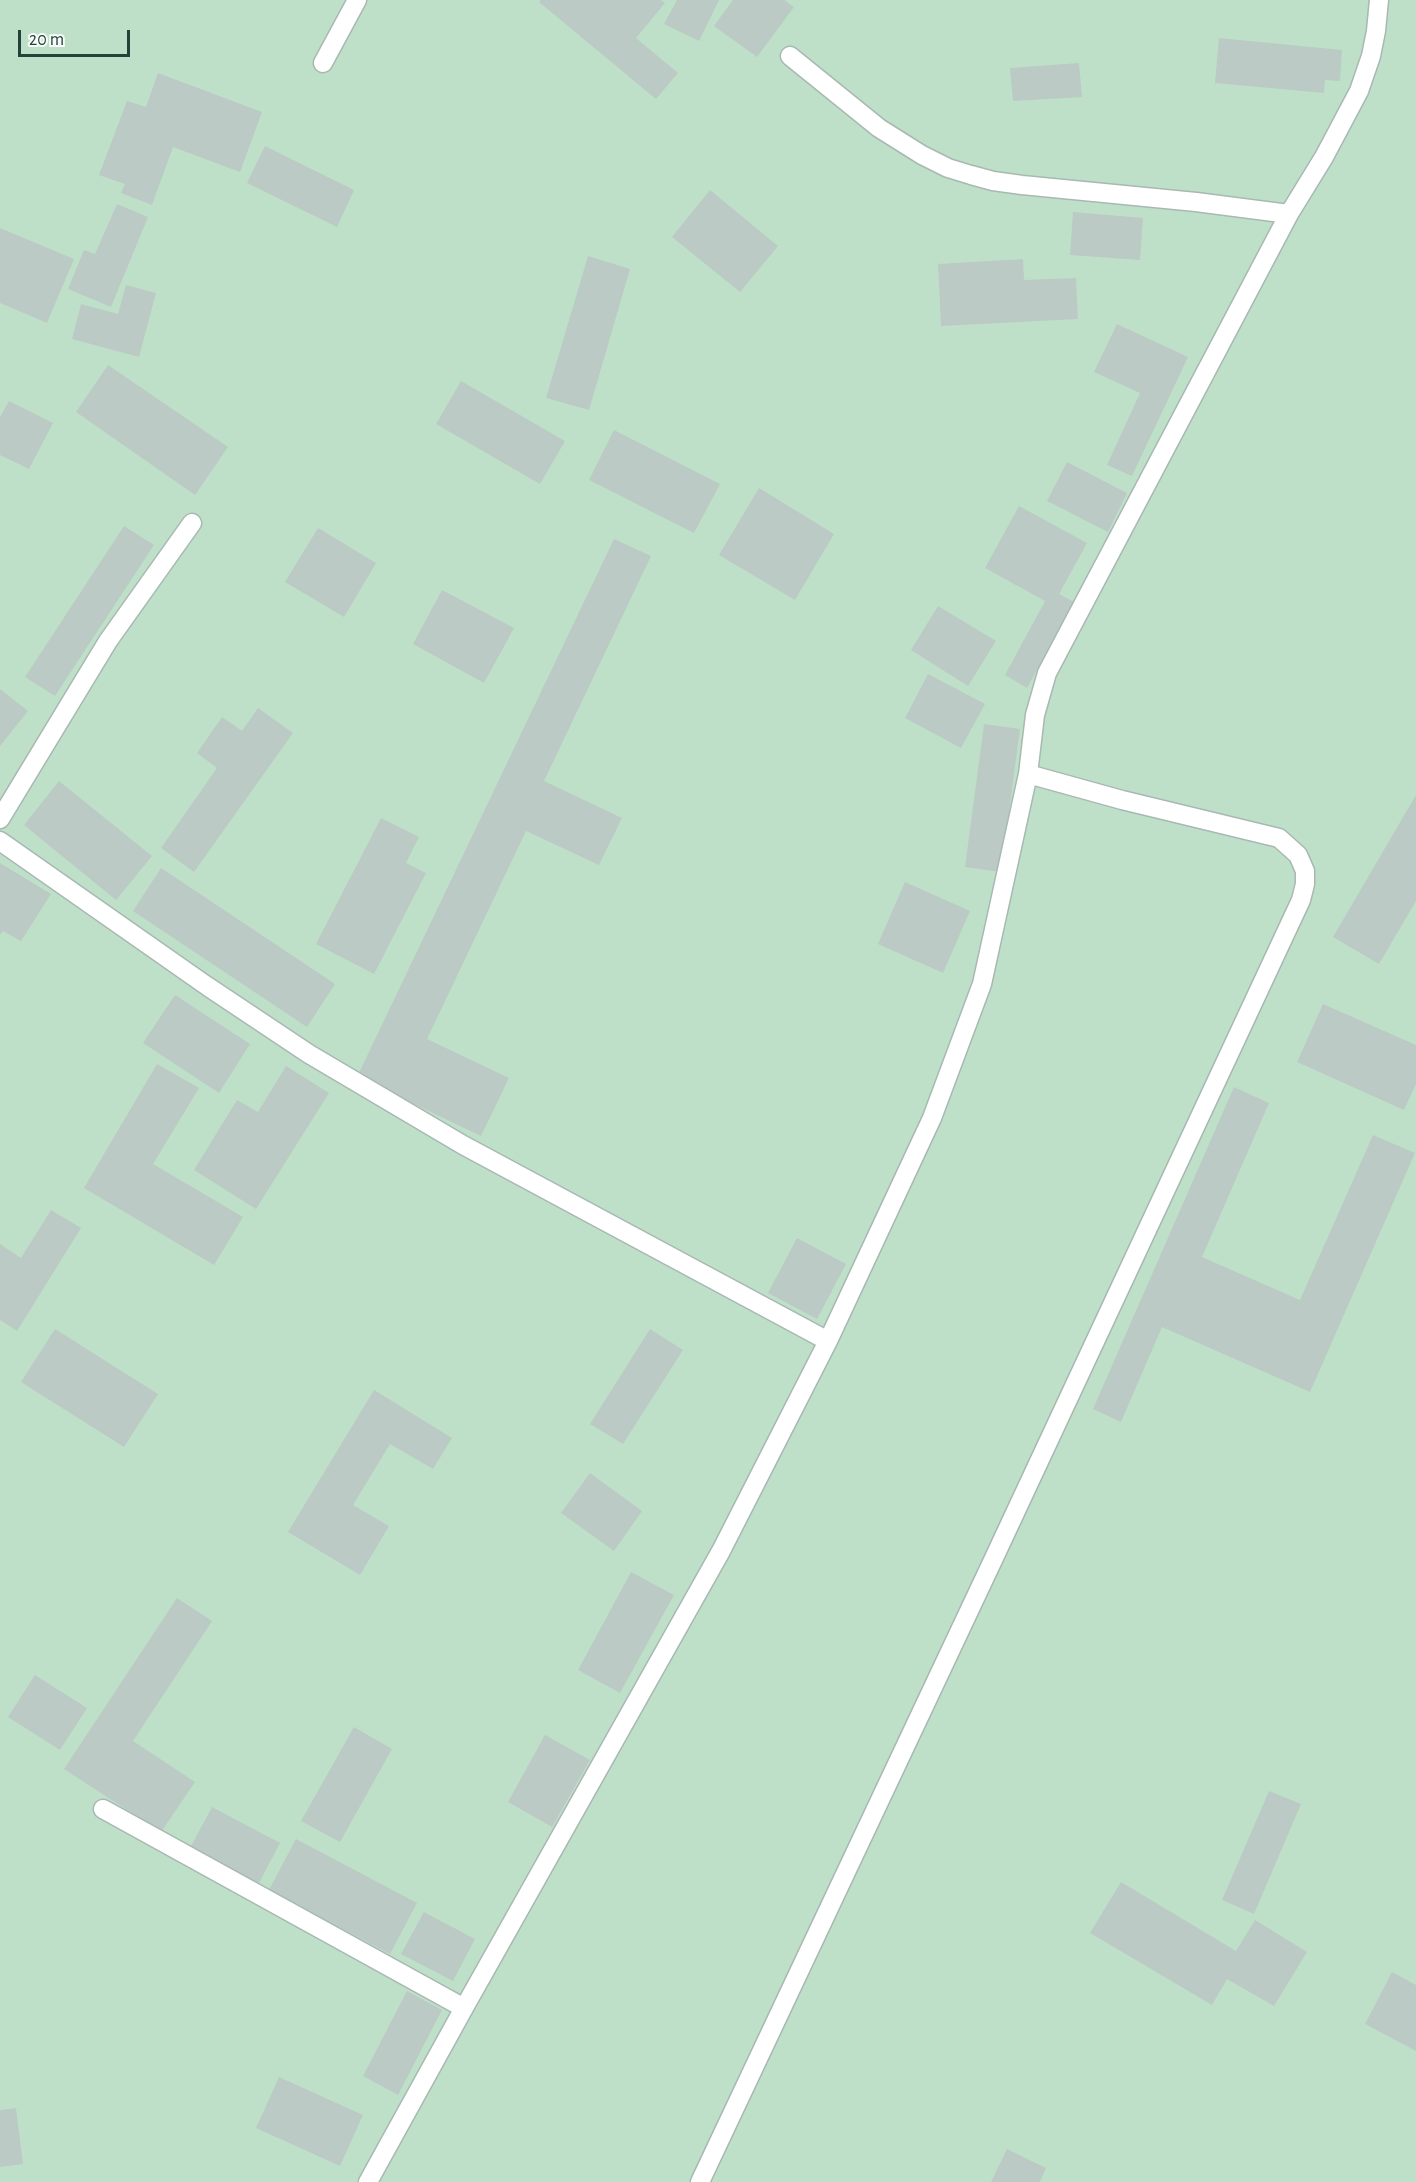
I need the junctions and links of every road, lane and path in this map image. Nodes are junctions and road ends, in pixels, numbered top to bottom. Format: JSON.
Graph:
{"nodes":[{"id":1,"x":357,"y":0,"type":"edge"},
{"id":2,"x":1379,"y":0,"type":"edge"},
{"id":3,"x":790,"y":56,"type":"dead end"},
{"id":4,"x":324,"y":63,"type":"dead end"},
{"id":5,"x":1289,"y":214,"type":"junction"},
{"id":6,"x":192,"y":524,"type":"dead end"},
{"id":7,"x":1028,"y":774,"type":"junction"},
{"id":8,"x":0,"y":819,"type":"edge"},
{"id":9,"x":0,"y":842,"type":"edge"},
{"id":10,"x":828,"y":1341,"type":"junction"},
{"id":11,"x":103,"y":1809,"type":"dead end"},
{"id":12,"x":464,"y":2008,"type":"junction"},
{"id":13,"x":368,"y":2182,"type":"edge"},
{"id":14,"x":699,"y":2182,"type":"edge"}],
"edges":[{"from":1,"to":4,"type":"lane"},
{"from":2,"to":5,"type":"lane"},
{"from":3,"to":5,"type":"lane"},
{"from":5,"to":7,"type":"lane"},
{"from":6,"to":8,"type":"lane"},
{"from":7,"to":10,"type":"lane"},
{"from":7,"to":14,"type":"lane"},
{"from":9,"to":10,"type":"lane"},
{"from":10,"to":12,"type":"lane"},
{"from":11,"to":12,"type":"lane"},
{"from":12,"to":13,"type":"lane"}]}
